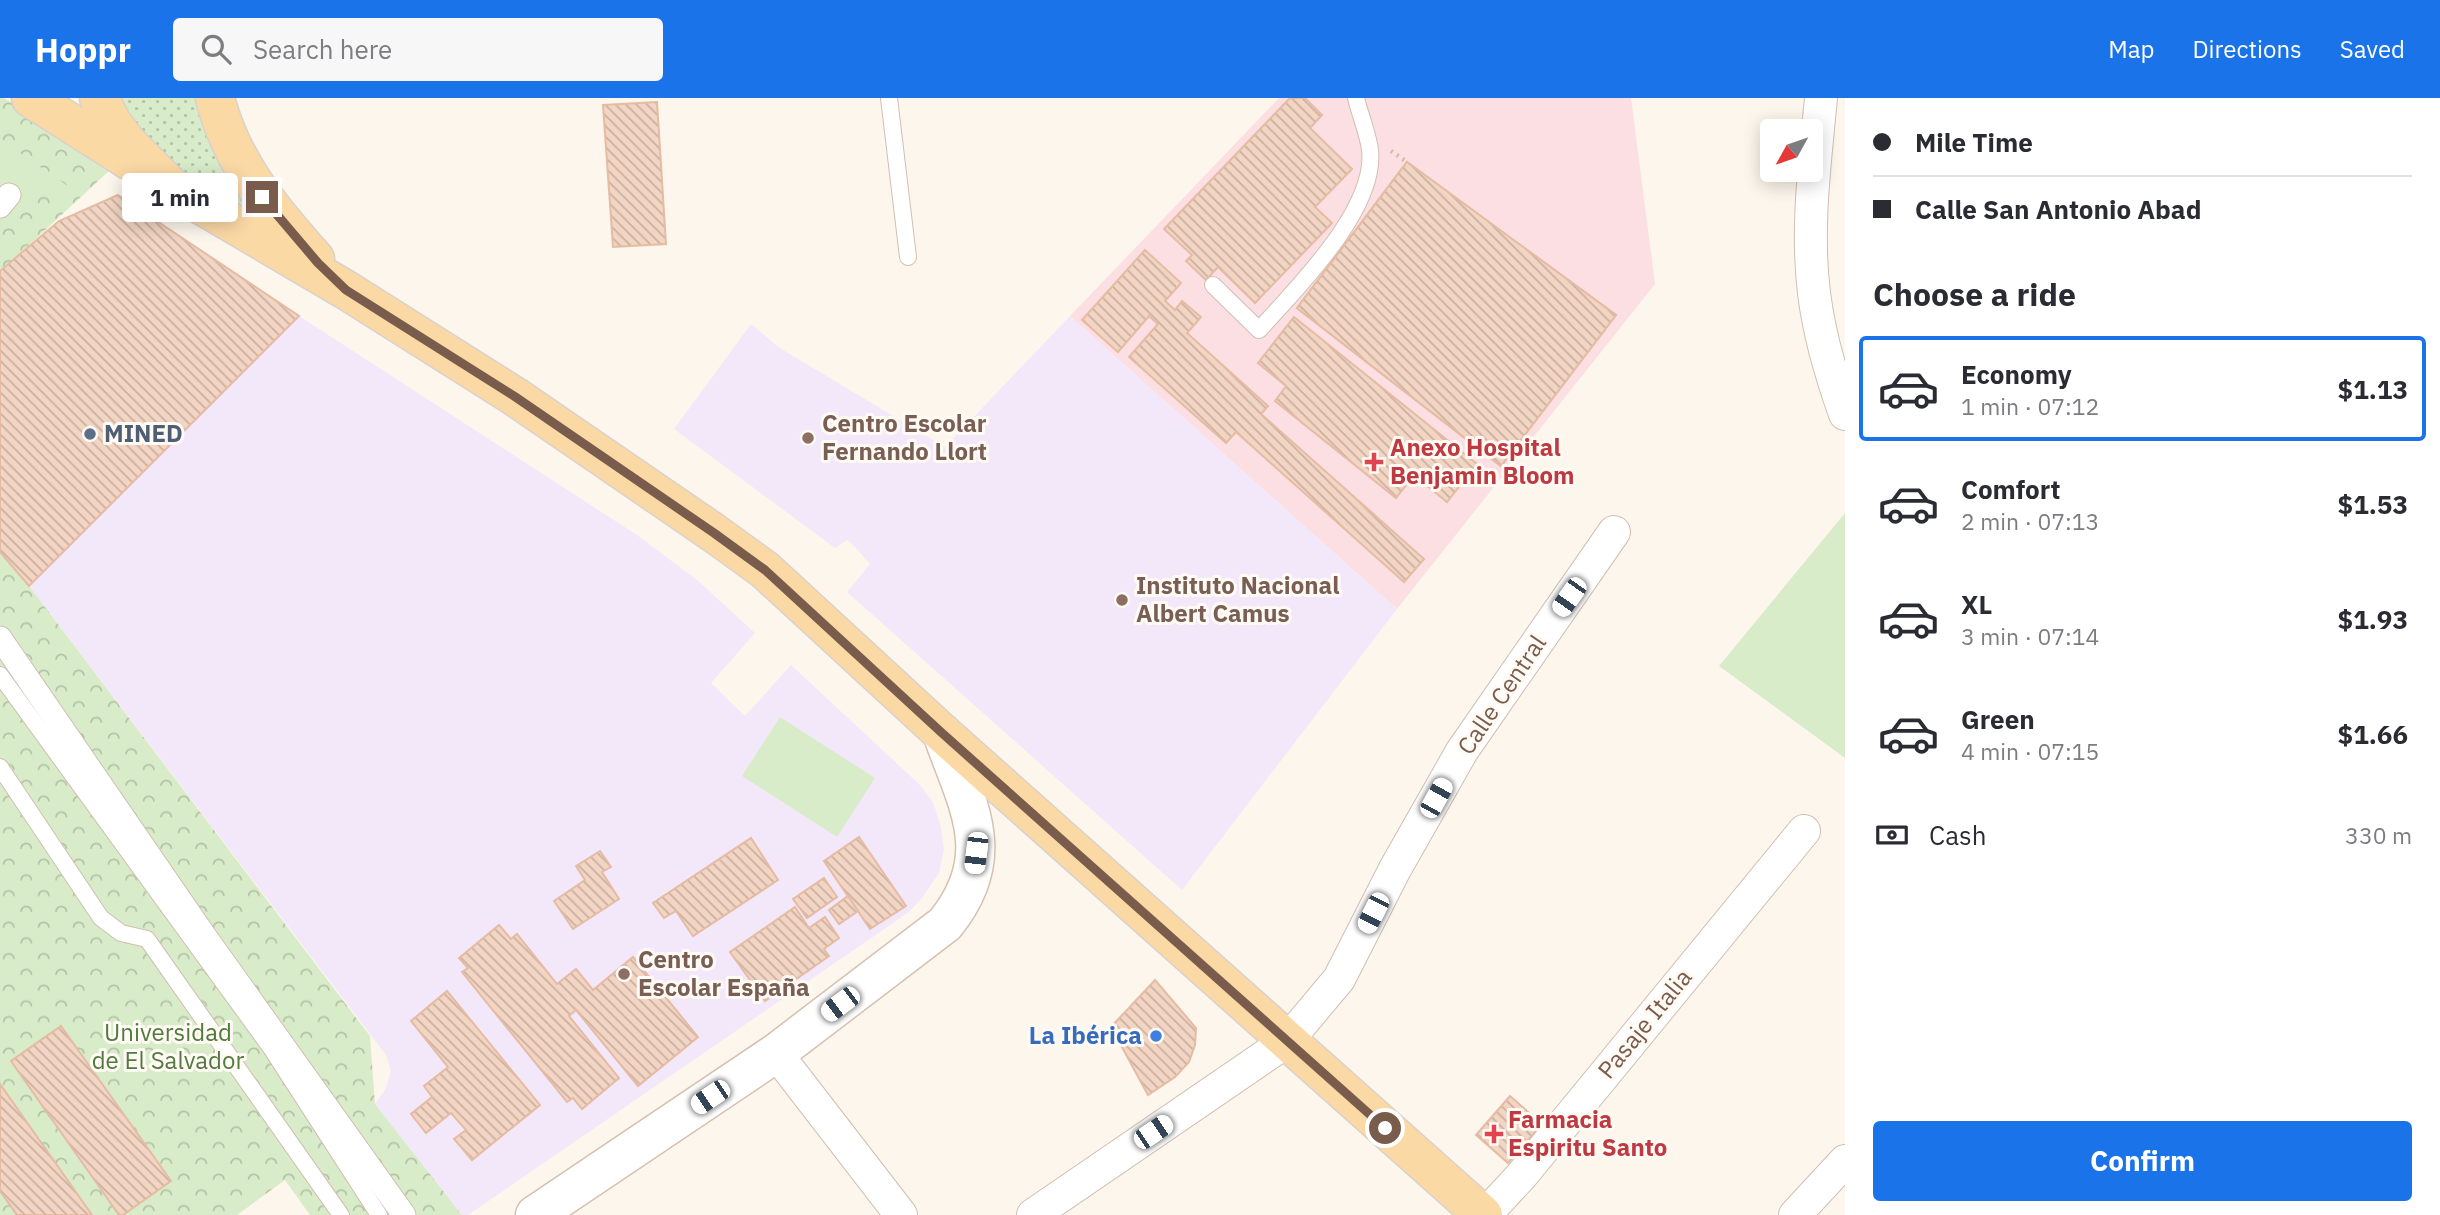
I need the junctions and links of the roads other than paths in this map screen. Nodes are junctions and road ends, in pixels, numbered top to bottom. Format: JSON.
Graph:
{"nodes":[{"id":1,"x":31,"y":98,"type":"edge"},
{"id":2,"x":99,"y":98,"type":"edge"},
{"id":3,"x":215,"y":98,"type":"edge"},
{"id":4,"x":238,"y":98,"type":"edge"},
{"id":5,"x":888,"y":98,"type":"edge"},
{"id":6,"x":1356,"y":98,"type":"edge"},
{"id":7,"x":1821,"y":98,"type":"edge"},
{"id":8,"x":233,"y":150,"type":"junction"},
{"id":9,"x":171,"y":187,"type":"junction"},
{"id":10,"x":908,"y":257,"type":"dead end"},
{"id":11,"x":1213,"y":285,"type":"dead end"},
{"id":12,"x":346,"y":290,"type":"junction"},
{"id":13,"x":1845,"y":414,"type":"edge"},
{"id":14,"x":1614,"y":532,"type":"dead end"},
{"id":15,"x":0,"y":638,"type":"edge"},
{"id":16,"x":0,"y":675,"type":"edge"},
{"id":17,"x":942,"y":733,"type":"junction"},
{"id":18,"x":0,"y":767,"type":"edge"},
{"id":19,"x":1804,"y":831,"type":"dead end"},
{"id":20,"x":1287,"y":1041,"type":"junction"},
{"id":21,"x":776,"y":1053,"type":"junction"},
{"id":22,"x":1845,"y":1161,"type":"edge"},
{"id":23,"x":1072,"y":1204,"type":"edge"},
{"id":24,"x":341,"y":1215,"type":"edge"},
{"id":25,"x":379,"y":1215,"type":"edge"},
{"id":26,"x":404,"y":1215,"type":"edge"},
{"id":27,"x":534,"y":1215,"type":"edge"},
{"id":28,"x":901,"y":1215,"type":"edge"},
{"id":29,"x":1033,"y":1215,"type":"edge"},
{"id":30,"x":1484,"y":1215,"type":"edge"},
{"id":31,"x":1795,"y":1215,"type":"edge"}],
"edges":[{"from":1,"to":9,"type":"main road"},
{"from":2,"to":9,"type":"main road"},
{"from":3,"to":8,"type":"main road"},
{"from":4,"to":8,"type":"main road"},
{"from":5,"to":10,"type":"lane"},
{"from":6,"to":11,"type":"lane"},
{"from":7,"to":13,"type":"street"},
{"from":8,"to":12,"type":"main road"},
{"from":9,"to":12,"type":"main road"},
{"from":12,"to":17,"type":"main road"},
{"from":14,"to":20,"type":"street","name":"Calle Central"},
{"from":15,"to":26,"type":"street"},
{"from":16,"to":25,"type":"lane"},
{"from":17,"to":20,"type":"main road"},
{"from":17,"to":21,"type":"main road"},
{"from":18,"to":24,"type":"lane"},
{"from":19,"to":30,"type":"street","name":"Pasaje Italia"},
{"from":20,"to":23,"type":"street","name":"Calle Central"},
{"from":20,"to":30,"type":"main road"},
{"from":21,"to":27,"type":"main road"},
{"from":21,"to":28,"type":"street"},
{"from":22,"to":31,"type":"street"},
{"from":23,"to":29,"type":"street","name":"Calle Central"}]}
